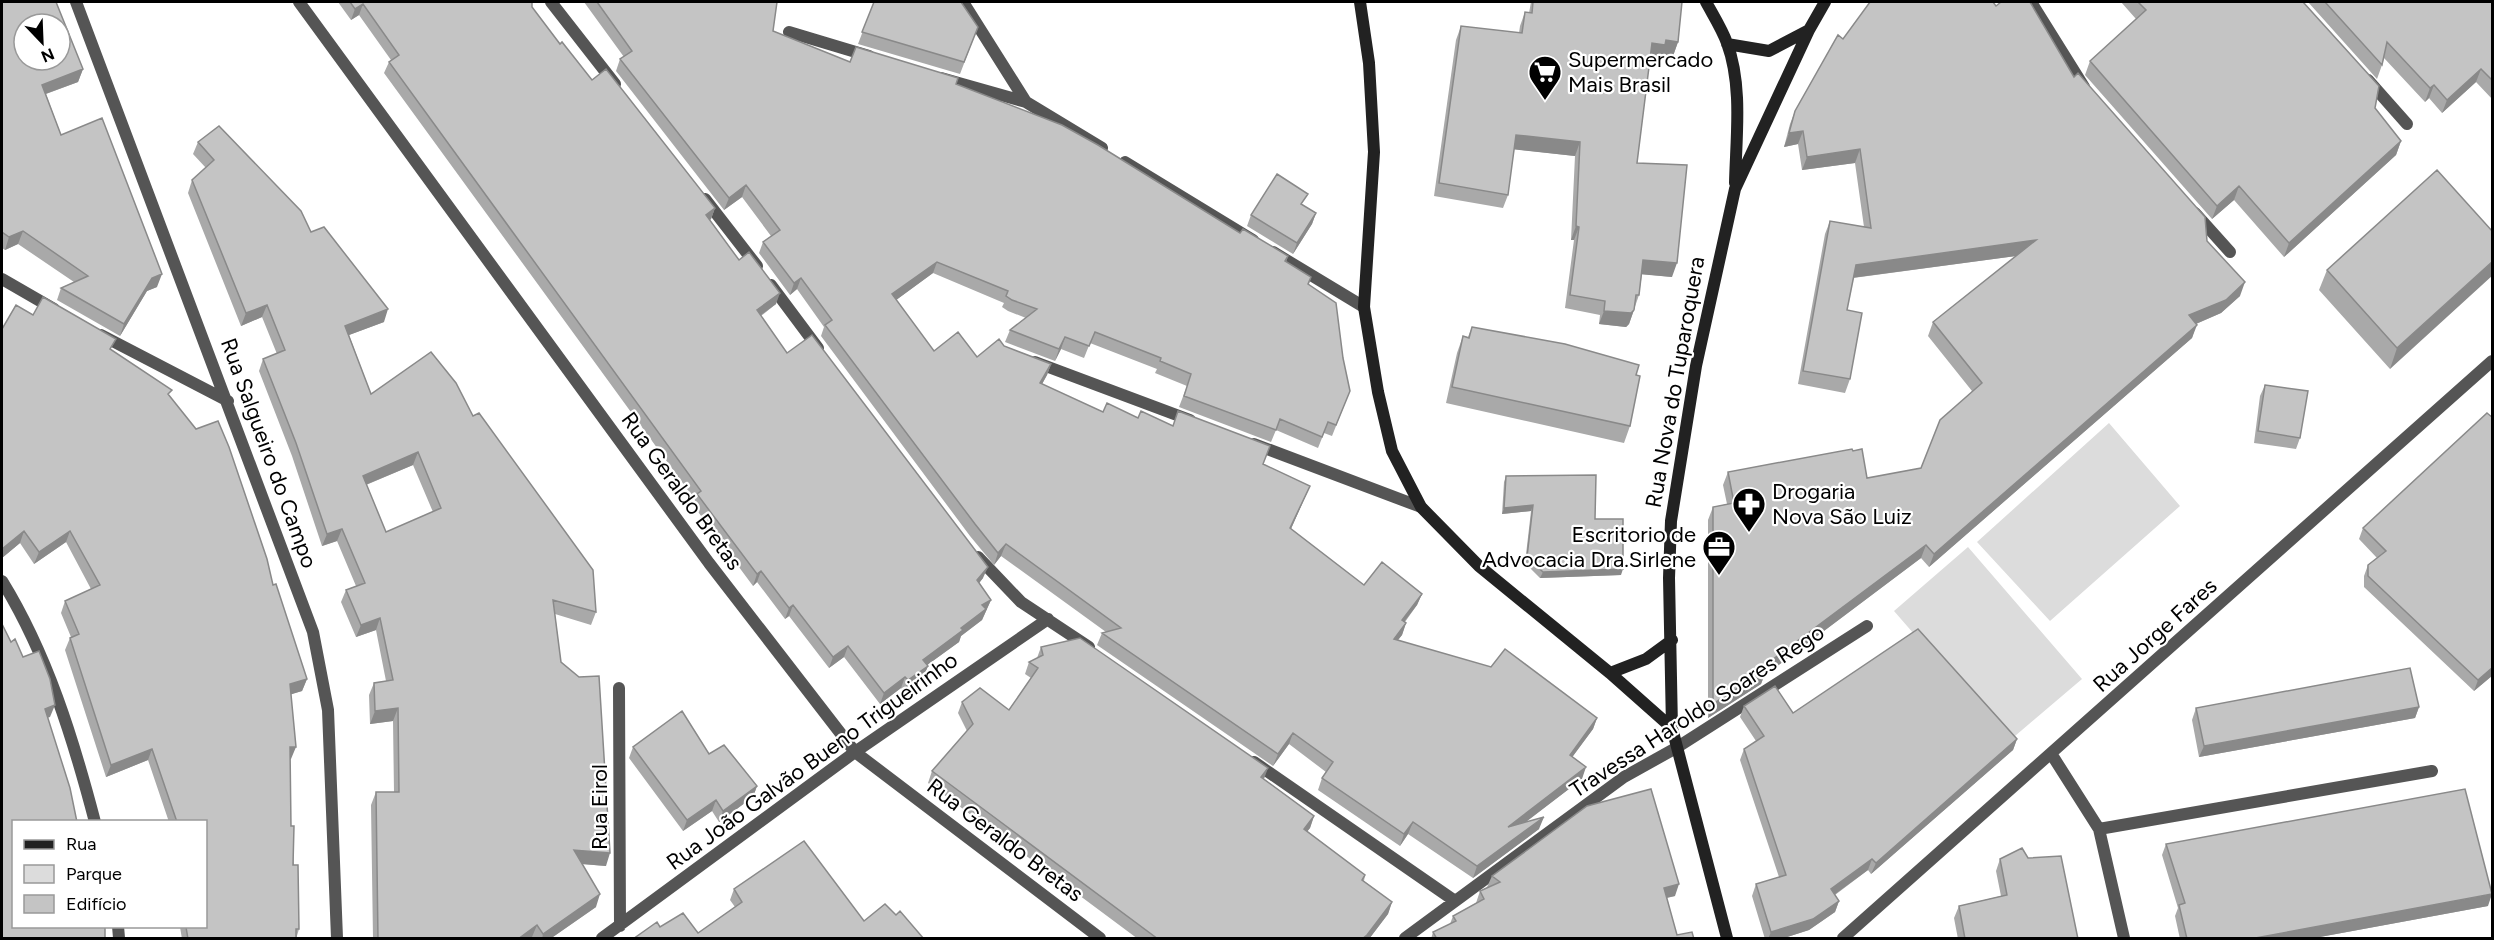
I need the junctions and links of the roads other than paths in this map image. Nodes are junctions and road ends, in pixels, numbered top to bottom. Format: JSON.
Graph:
{"nodes":[{"id":1,"x":76,"y":2,"type":"edge"},
{"id":2,"x":299,"y":2,"type":"edge"},
{"id":3,"x":551,"y":2,"type":"edge"},
{"id":4,"x":963,"y":2,"type":"edge"},
{"id":5,"x":1360,"y":2,"type":"edge"},
{"id":6,"x":1706,"y":2,"type":"edge"},
{"id":7,"x":1825,"y":2,"type":"edge"},
{"id":8,"x":2031,"y":2,"type":"edge"},
{"id":9,"x":1809,"y":30,"type":"junction"},
{"id":10,"x":789,"y":32,"type":"dead end"},
{"id":11,"x":1727,"y":44,"type":"junction"},
{"id":12,"x":879,"y":59,"type":"edge"},
{"id":13,"x":2360,"y":72,"type":"edge"},
{"id":14,"x":924,"y":73,"type":"edge"},
{"id":15,"x":622,"y":93,"type":"edge"},
{"id":16,"x":2094,"y":98,"type":"edge"},
{"id":17,"x":1026,"y":102,"type":"junction"},
{"id":18,"x":2407,"y":124,"type":"dead end"},
{"id":19,"x":694,"y":184,"type":"edge"},
{"id":20,"x":1735,"y":189,"type":"junction"},
{"id":21,"x":2184,"y":200,"type":"edge"},
{"id":22,"x":2230,"y":252,"type":"dead end"},
{"id":23,"x":2,"y":279,"type":"edge"},
{"id":24,"x":1365,"y":308,"type":"junction"},
{"id":25,"x":62,"y":313,"type":"edge"},
{"id":26,"x":92,"y":330,"type":"edge"},
{"id":27,"x":1025,"y":359,"type":"edge"},
{"id":28,"x":2493,"y":361,"type":"edge"},
{"id":29,"x":829,"y":363,"type":"edge"},
{"id":30,"x":228,"y":401,"type":"junction"},
{"id":31,"x":1201,"y":425,"type":"edge"},
{"id":32,"x":1245,"y":441,"type":"edge"},
{"id":33,"x":1421,"y":507,"type":"junction"},
{"id":34,"x":971,"y":549,"type":"edge"},
{"id":35,"x":2,"y":581,"type":"edge"},
{"id":36,"x":1048,"y":619,"type":"junction"},
{"id":37,"x":1867,"y":626,"type":"dead end"},
{"id":38,"x":1672,"y":640,"type":"junction"},
{"id":39,"x":1096,"y":652,"type":"edge"},
{"id":40,"x":1610,"y":673,"type":"junction"},
{"id":41,"x":619,"y":688,"type":"dead end"},
{"id":42,"x":1672,"y":728,"type":"junction"},
{"id":43,"x":1676,"y":748,"type":"junction"},
{"id":44,"x":855,"y":752,"type":"junction"},
{"id":45,"x":1242,"y":753,"type":"edge"},
{"id":46,"x":2052,"y":755,"type":"junction"},
{"id":47,"x":2432,"y":771,"type":"dead end"},
{"id":48,"x":94,"y":820,"type":"edge"},
{"id":49,"x":2099,"y":829,"type":"junction"},
{"id":50,"x":1455,"y":901,"type":"junction"},
{"id":51,"x":620,"y":927,"type":"junction"},
{"id":52,"x":337,"y":939,"type":"edge"},
{"id":53,"x":602,"y":939,"type":"edge"},
{"id":54,"x":1100,"y":939,"type":"edge"},
{"id":55,"x":1405,"y":939,"type":"edge"},
{"id":56,"x":1727,"y":939,"type":"edge"},
{"id":57,"x":1844,"y":939,"type":"edge"},
{"id":58,"x":2124,"y":939,"type":"edge"}],
"edges":[{"from":1,"to":30,"type":"street","name":"Rua Salgueiro do Campo"},
{"from":2,"to":44,"type":"street","name":"Rua Geraldo Bretas"},
{"from":3,"to":15,"type":"street"},
{"from":4,"to":17,"type":"street"},
{"from":5,"to":24,"type":"main road"},
{"from":6,"to":11,"type":"main road","name":"Rua Nova do Tuparoquera"},
{"from":7,"to":9,"type":"main road","name":"Rua Nova do Tuparoquera"},
{"from":8,"to":16,"type":"street"},
{"from":9,"to":11,"type":"main road"},
{"from":9,"to":20,"type":"main road","name":"Rua Nova do Tuparoquera"},
{"from":10,"to":12,"type":"street"},
{"from":11,"to":20,"type":"main road","name":"Rua Nova do Tuparoquera"},
{"from":13,"to":18,"type":"street"},
{"from":14,"to":17,"type":"street"},
{"from":17,"to":24,"type":"street"},
{"from":19,"to":29,"type":"street"},
{"from":20,"to":38,"type":"main road","name":"Rua Nova do Tuparoquera"},
{"from":21,"to":22,"type":"street"},
{"from":23,"to":25,"type":"street"},
{"from":24,"to":33,"type":"main road"},
{"from":26,"to":30,"type":"street"},
{"from":27,"to":31,"type":"street"},
{"from":28,"to":46,"type":"street","name":"Rua Jorge Fares"},
{"from":30,"to":52,"type":"street","name":"Rua Salgueiro do Campo"},
{"from":32,"to":33,"type":"street"},
{"from":33,"to":40,"type":"main road"},
{"from":34,"to":36,"type":"street"},
{"from":35,"to":48,"type":"street"},
{"from":36,"to":39,"type":"street"},
{"from":36,"to":44,"type":"street","name":"Rua João Galvão Bueno Trigueirinho"},
{"from":37,"to":43,"type":"street","name":"Travessa Haroldo Soares Rego"},
{"from":38,"to":40,"type":"main road"},
{"from":38,"to":42,"type":"main road","name":"Rua Nova do Tuparoquera"},
{"from":40,"to":42,"type":"main road"},
{"from":41,"to":51,"type":"street","name":"Rua Eirol"},
{"from":42,"to":43,"type":"main road","name":"Rua Nova do Tuparoquera"},
{"from":43,"to":50,"type":"street","name":"Travessa Haroldo Soares Rego"},
{"from":43,"to":56,"type":"main road","name":"Rua Nova do Tuparoquera"},
{"from":44,"to":51,"type":"street","name":"Rua João Galvão Bueno Trigueirinho"},
{"from":44,"to":54,"type":"street","name":"Rua Geraldo Bretas"},
{"from":45,"to":50,"type":"street"},
{"from":46,"to":49,"type":"street"},
{"from":46,"to":57,"type":"street","name":"Rua Jorge Fares"},
{"from":47,"to":49,"type":"street"},
{"from":49,"to":58,"type":"street"},
{"from":50,"to":55,"type":"street","name":"Travessa Haroldo Soares Rego"},
{"from":51,"to":53,"type":"street","name":"Rua João Galvão Bueno Trigueirinho"}]}
